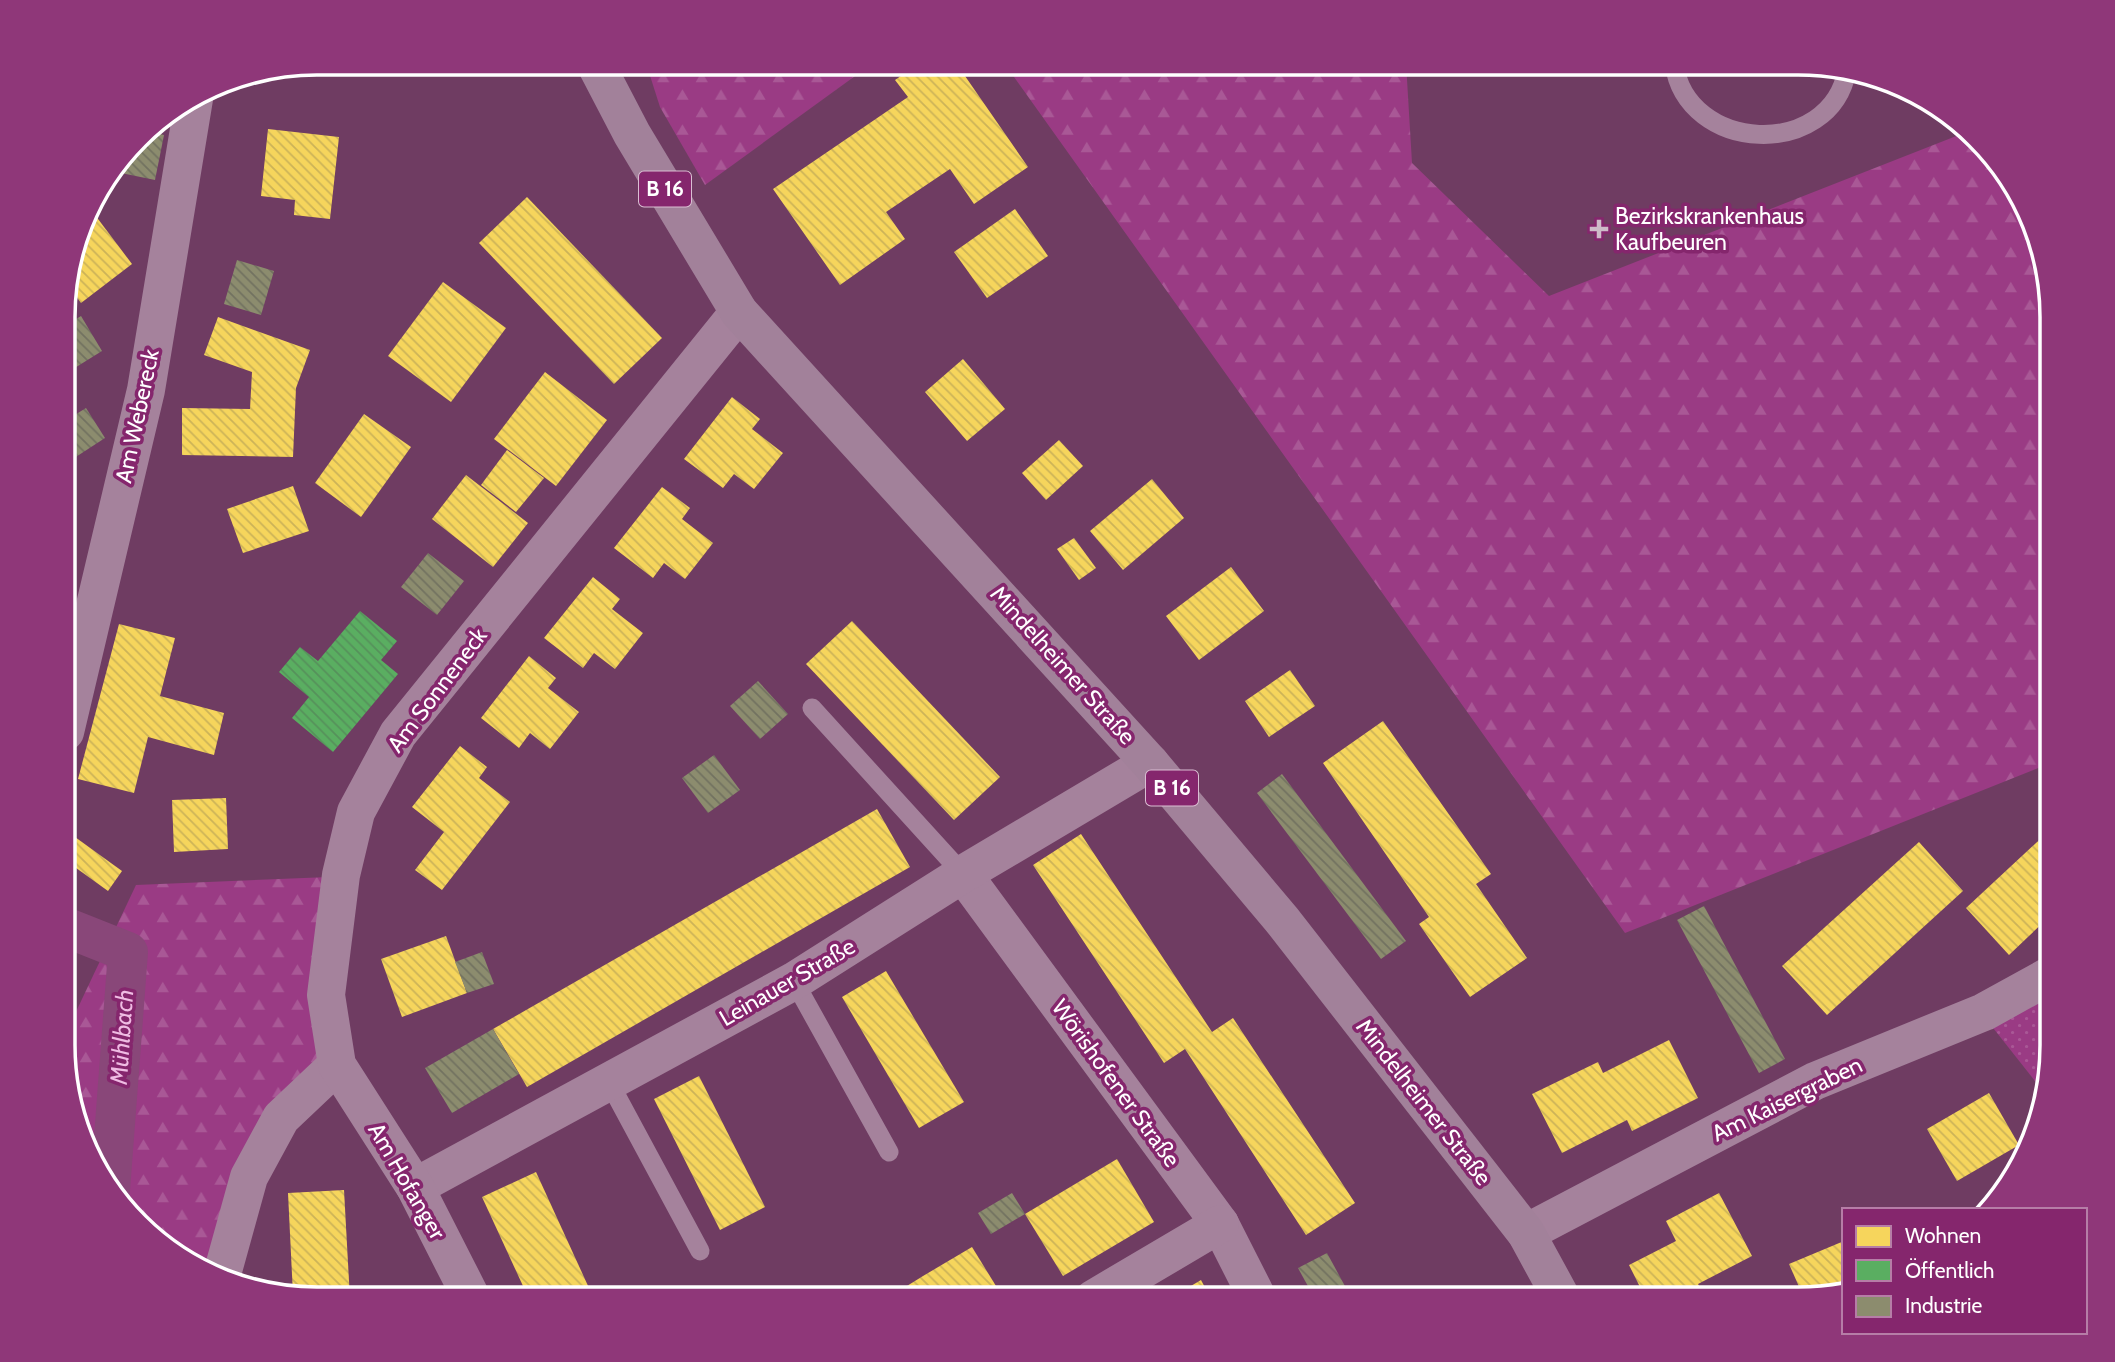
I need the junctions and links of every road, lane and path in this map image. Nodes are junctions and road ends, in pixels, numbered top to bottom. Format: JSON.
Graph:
{"nodes":[{"id":1,"x":601,"y":75,"type":"edge"},
{"id":2,"x":1676,"y":75,"type":"edge"},
{"id":3,"x":1843,"y":80,"type":"edge"},
{"id":4,"x":192,"y":111,"type":"edge"},
{"id":5,"x":739,"y":312,"type":"junction"},
{"id":6,"x":75,"y":690,"type":"edge"},
{"id":7,"x":812,"y":708,"type":"dead end"},
{"id":8,"x":1150,"y":763,"type":"junction"},
{"id":9,"x":963,"y":874,"type":"junction"},
{"id":10,"x":794,"y":981,"type":"junction"},
{"id":11,"x":2039,"y":982,"type":"edge"},
{"id":12,"x":337,"y":1065,"type":"junction"},
{"id":13,"x":609,"y":1082,"type":"junction"},
{"id":14,"x":889,"y":1152,"type":"dead end"},
{"id":15,"x":415,"y":1186,"type":"junction"},
{"id":16,"x":1220,"y":1224,"type":"junction"},
{"id":17,"x":1526,"y":1233,"type":"junction"},
{"id":18,"x":700,"y":1251,"type":"dead end"},
{"id":19,"x":224,"y":1268,"type":"edge"},
{"id":20,"x":1114,"y":1286,"type":"edge"},
{"id":21,"x":1252,"y":1286,"type":"edge"},
{"id":22,"x":1555,"y":1286,"type":"edge"},
{"id":23,"x":466,"y":1287,"type":"edge"}],
"edges":[{"from":1,"to":5,"type":"main road","name":"Mindelheimer Straße","number":"B 16"},
{"from":2,"to":3,"type":"lane"},
{"from":4,"to":6,"type":"street","name":"Am Webereck"},
{"from":5,"to":8,"type":"main road","name":"Mindelheimer Straße","number":"B 16"},
{"from":5,"to":12,"type":"street","name":"Am Sonneneck"},
{"from":7,"to":9,"type":"lane"},
{"from":8,"to":9,"type":"street","name":"Leinauer Straße"},
{"from":8,"to":17,"type":"main road","name":"Mindelheimer Straße","number":"B 16"},
{"from":9,"to":10,"type":"street","name":"Leinauer Straße"},
{"from":9,"to":16,"type":"street","name":"Wörishofener Straße"},
{"from":10,"to":13,"type":"street","name":"Leinauer Straße"},
{"from":10,"to":14,"type":"lane"},
{"from":11,"to":17,"type":"street","name":"Am Kaisergraben"},
{"from":12,"to":15,"type":"street","name":"Am Hofanger"},
{"from":12,"to":19,"type":"street"},
{"from":13,"to":15,"type":"street","name":"Leinauer Straße"},
{"from":13,"to":18,"type":"lane"},
{"from":15,"to":23,"type":"street","name":"Am Hofanger"},
{"from":16,"to":20,"type":"street"},
{"from":16,"to":21,"type":"street","name":"Wörishofener Straße"},
{"from":17,"to":22,"type":"main road","name":"Mindelheimer Straße","number":"B 16"}]}
